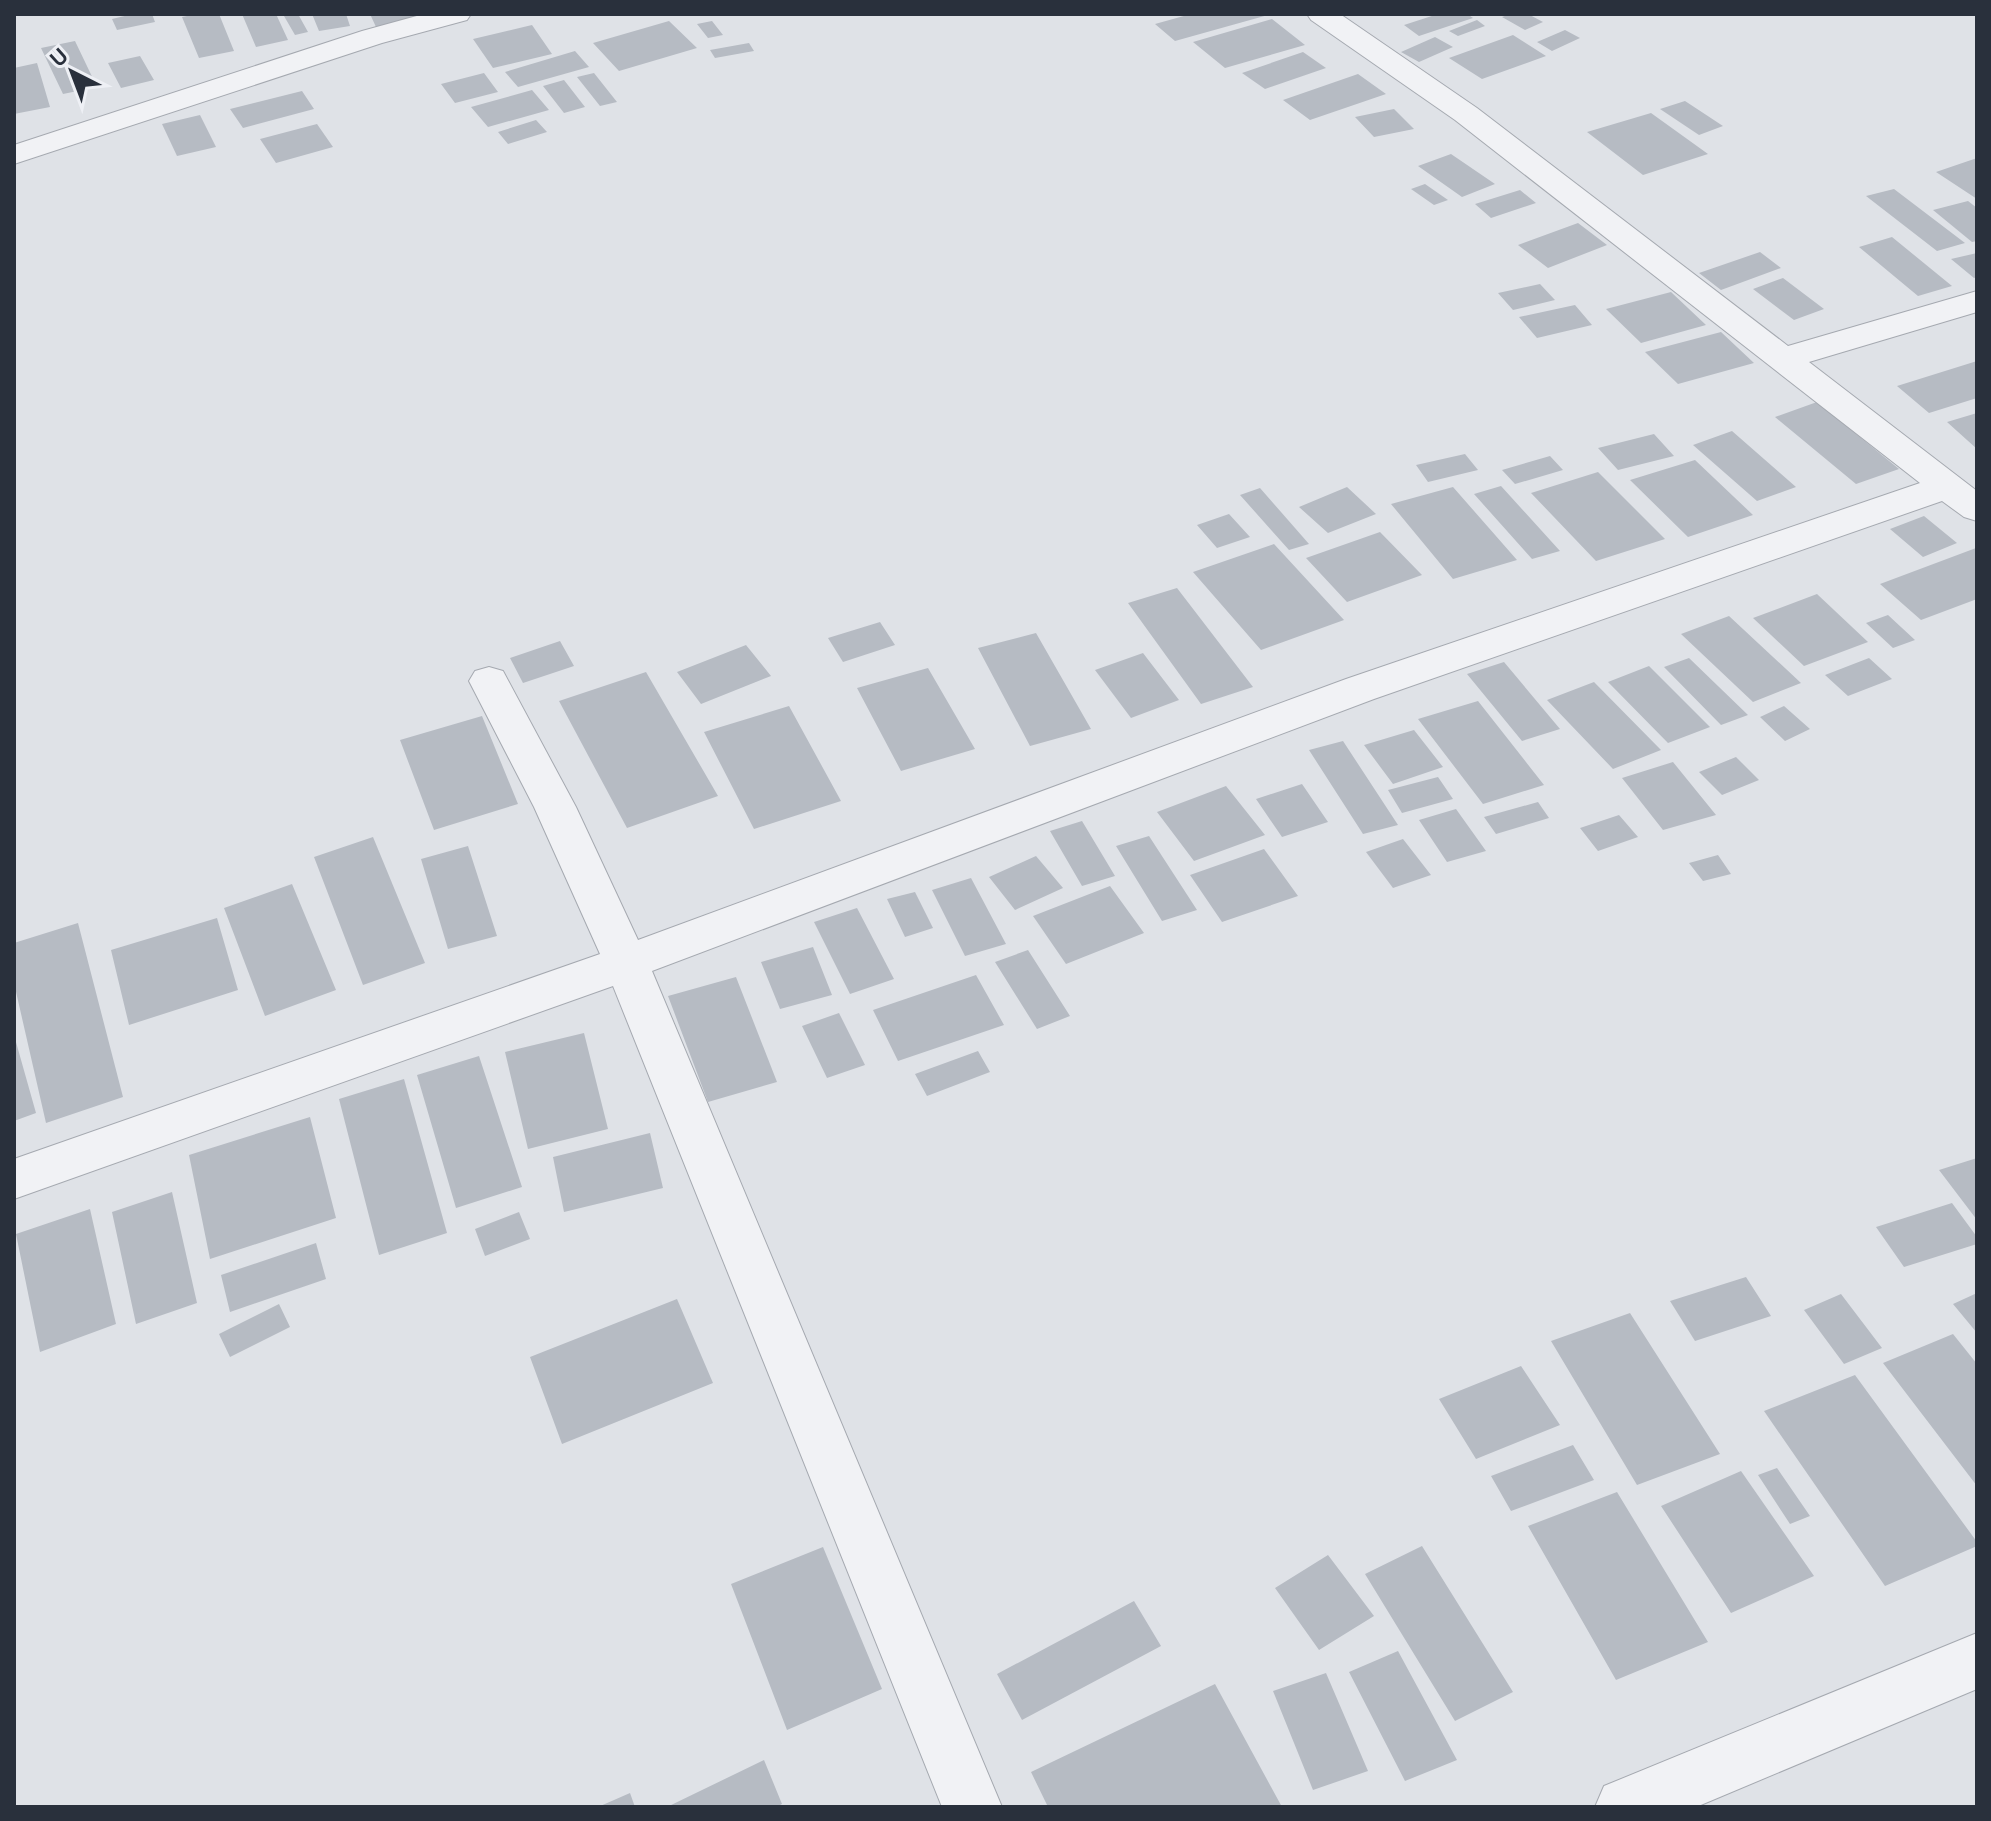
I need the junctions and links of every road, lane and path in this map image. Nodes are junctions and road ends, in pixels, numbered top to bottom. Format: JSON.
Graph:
{"nodes":[{"id":1,"x":457,"y":14,"type":"edge"},
{"id":2,"x":1321,"y":14,"type":"edge"},
{"id":3,"x":364,"y":26,"type":"edge"},
{"id":4,"x":14,"y":155,"type":"edge"},
{"id":5,"x":1971,"y":310,"type":"edge"},
{"id":6,"x":1785,"y":358,"type":"junction"},
{"id":7,"x":1962,"y":498,"type":"edge"},
{"id":8,"x":489,"y":681,"type":"dead end"},
{"id":9,"x":626,"y":963,"type":"junction"},
{"id":10,"x":14,"y":1179,"type":"edge"},
{"id":11,"x":1977,"y":1661,"type":"edge"},
{"id":12,"x":972,"y":1807,"type":"edge"},
{"id":13,"x":1625,"y":1807,"type":"edge"}],
"edges":[{"from":1,"to":3,"type":"street"},
{"from":2,"to":6,"type":"street"},
{"from":3,"to":4,"type":"street"},
{"from":5,"to":6,"type":"street"},
{"from":6,"to":7,"type":"street"},
{"from":7,"to":9,"type":"street"},
{"from":8,"to":9,"type":"street"},
{"from":9,"to":10,"type":"street"},
{"from":9,"to":12,"type":"street"},
{"from":11,"to":13,"type":"street"}]}
